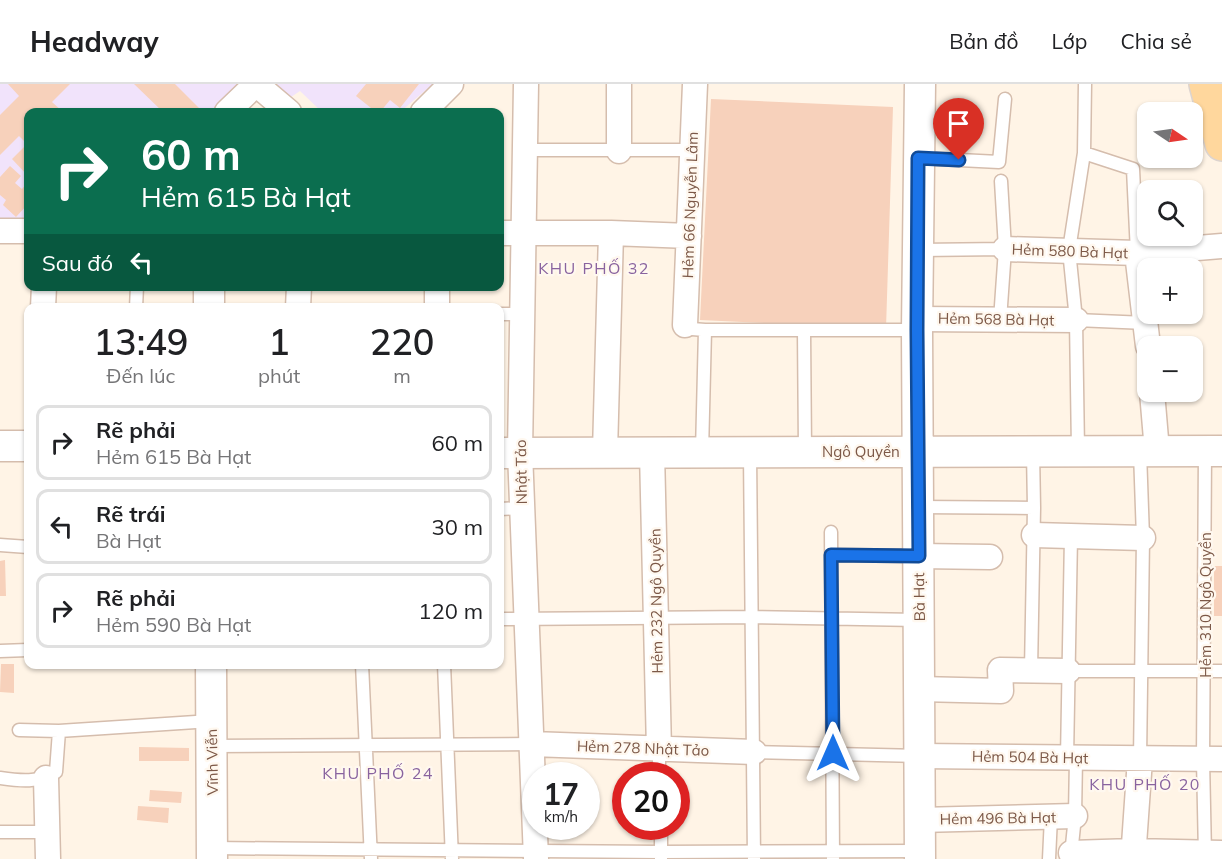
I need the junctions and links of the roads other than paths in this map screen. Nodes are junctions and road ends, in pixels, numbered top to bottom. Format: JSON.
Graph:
{"nodes":[{"id":1,"x":451,"y":84,"type":"edge"},
{"id":2,"x":526,"y":84,"type":"edge"},
{"id":3,"x":619,"y":84,"type":"edge"},
{"id":4,"x":695,"y":84,"type":"edge"},
{"id":5,"x":920,"y":84,"type":"edge"},
{"id":6,"x":1085,"y":84,"type":"edge"},
{"id":7,"x":1206,"y":84,"type":"edge"},
{"id":8,"x":1005,"y":99,"type":"dead end"},
{"id":9,"x":231,"y":108,"type":"edge"},
{"id":10,"x":284,"y":108,"type":"edge"},
{"id":11,"x":427,"y":108,"type":"edge"},
{"id":12,"x":1222,"y":144,"type":"edge"},
{"id":13,"x":525,"y":150,"type":"junction"},
{"id":14,"x":692,"y":150,"type":"junction"},
{"id":15,"x":619,"y":151,"type":"junction"},
{"id":16,"x":1084,"y":153,"type":"junction"},
{"id":17,"x":918,"y":158,"type":"junction"},
{"id":18,"x":1001,"y":181,"type":"dead end"},
{"id":19,"x":0,"y":231,"type":"edge"},
{"id":20,"x":24,"y":231,"type":"edge"},
{"id":21,"x":524,"y":232,"type":"junction"},
{"id":22,"x":504,"y":233,"type":"edge"},
{"id":23,"x":610,"y":233,"type":"junction"},
{"id":24,"x":689,"y":236,"type":"junction"},
{"id":25,"x":1222,"y":246,"type":"edge"},
{"id":26,"x":1005,"y":249,"type":"junction"},
{"id":27,"x":918,"y":250,"type":"junction"},
{"id":28,"x":1069,"y":250,"type":"junction"},
{"id":29,"x":1137,"y":254,"type":"junction"},
{"id":30,"x":511,"y":314,"type":"edge"},
{"id":31,"x":1000,"y":320,"type":"junction"},
{"id":32,"x":1076,"y":320,"type":"junction"},
{"id":33,"x":917,"y":324,"type":"junction"},
{"id":34,"x":695,"y":328,"type":"junction"},
{"id":35,"x":804,"y":331,"type":"junction"},
{"id":36,"x":1147,"y":335,"type":"edge"},
{"id":37,"x":1151,"y":402,"type":"edge"},
{"id":38,"x":0,"y":446,"type":"edge"},
{"id":39,"x":24,"y":446,"type":"edge"},
{"id":40,"x":917,"y":451,"type":"junction"},
{"id":41,"x":1033,"y":451,"type":"junction"},
{"id":42,"x":1078,"y":451,"type":"junction"},
{"id":43,"x":1148,"y":451,"type":"junction"},
{"id":44,"x":1214,"y":451,"type":"edge"},
{"id":45,"x":605,"y":452,"type":"junction"},
{"id":46,"x":652,"y":452,"type":"junction"},
{"id":47,"x":702,"y":452,"type":"junction"},
{"id":48,"x":750,"y":452,"type":"junction"},
{"id":49,"x":805,"y":452,"type":"junction"},
{"id":50,"x":510,"y":453,"type":"edge"},
{"id":51,"x":918,"y":507,"type":"junction"},
{"id":52,"x":1034,"y":508,"type":"junction"},
{"id":53,"x":511,"y":509,"type":"edge"},
{"id":54,"x":831,"y":532,"type":"dead end"},
{"id":55,"x":1034,"y":535,"type":"junction"},
{"id":56,"x":1071,"y":536,"type":"junction"},
{"id":57,"x":1143,"y":538,"type":"junction"},
{"id":58,"x":0,"y":545,"type":"edge"},
{"id":59,"x":24,"y":547,"type":"edge"},
{"id":60,"x":831,"y":555,"type":"junction"},
{"id":61,"x":919,"y":556,"type":"junction"},
{"id":62,"x":990,"y":557,"type":"dead end"},
{"id":63,"x":656,"y":617,"type":"junction"},
{"id":64,"x":753,"y":617,"type":"junction"},
{"id":65,"x":504,"y":619,"type":"edge"},
{"id":66,"x":527,"y":619,"type":"junction"},
{"id":67,"x":832,"y":619,"type":"junction"},
{"id":68,"x":920,"y":620,"type":"junction"},
{"id":69,"x":24,"y":650,"type":"edge"},
{"id":70,"x":0,"y":651,"type":"edge"},
{"id":71,"x":211,"y":669,"type":"edge"},
{"id":72,"x":362,"y":669,"type":"edge"},
{"id":73,"x":444,"y":669,"type":"edge"},
{"id":74,"x":1031,"y":670,"type":"junction"},
{"id":75,"x":1068,"y":671,"type":"junction"},
{"id":76,"x":1222,"y":671,"type":"edge"},
{"id":77,"x":1141,"y":672,"type":"junction"},
{"id":78,"x":1204,"y":672,"type":"junction"},
{"id":79,"x":920,"y":689,"type":"junction"},
{"id":80,"x":19,"y":730,"type":"dead end"},
{"id":81,"x":59,"y":731,"type":"junction"},
{"id":82,"x":212,"y":734,"type":"junction"},
{"id":83,"x":532,"y":744,"type":"junction"},
{"id":84,"x":446,"y":745,"type":"junction"},
{"id":85,"x":365,"y":746,"type":"junction"},
{"id":86,"x":659,"y":750,"type":"junction"},
{"id":87,"x":754,"y":752,"type":"junction"},
{"id":88,"x":833,"y":753,"type":"junction"},
{"id":89,"x":920,"y":756,"type":"junction"},
{"id":90,"x":1072,"y":758,"type":"junction"},
{"id":91,"x":1140,"y":759,"type":"junction"},
{"id":92,"x":1213,"y":760,"type":"edge"},
{"id":93,"x":659,"y":762,"type":"edge"},
{"id":94,"x":0,"y":778,"type":"edge"},
{"id":95,"x":46,"y":778,"type":"junction"},
{"id":96,"x":1075,"y":816,"type":"junction"},
{"id":97,"x":1051,"y":817,"type":"junction"},
{"id":98,"x":920,"y":820,"type":"junction"},
{"id":99,"x":0,"y":832,"type":"edge"},
{"id":100,"x":47,"y":832,"type":"junction"},
{"id":101,"x":661,"y":840,"type":"edge"},
{"id":102,"x":212,"y":854,"type":"edge"},
{"id":103,"x":371,"y":854,"type":"edge"},
{"id":104,"x":451,"y":854,"type":"edge"},
{"id":105,"x":536,"y":855,"type":"edge"},
{"id":106,"x":920,"y":855,"type":"edge"},
{"id":107,"x":1133,"y":855,"type":"edge"},
{"id":108,"x":1211,"y":855,"type":"edge"},
{"id":109,"x":661,"y":856,"type":"edge"},
{"id":110,"x":754,"y":856,"type":"edge"},
{"id":111,"x":833,"y":856,"type":"edge"},
{"id":112,"x":1064,"y":857,"type":"edge"},
{"id":113,"x":48,"y":859,"type":"edge"}],
"edges":[{"from":1,"to":11,"type":"street"},
{"from":2,"to":13,"type":"street","name":"Nhật Tảo"},
{"from":3,"to":15,"type":"street"},
{"from":4,"to":14,"type":"street","name":"Hẻm 66 Nguyễn Lâm"},
{"from":5,"to":17,"type":"street","name":"Bà Hạt"},
{"from":6,"to":16,"type":"lane"},
{"from":7,"to":12,"type":"main road"},
{"from":8,"to":17,"type":"lane"},
{"from":9,"to":10,"type":"street"},
{"from":13,"to":15,"type":"lane"},
{"from":13,"to":21,"type":"street","name":"Nhật Tảo"},
{"from":14,"to":15,"type":"lane"},
{"from":14,"to":24,"type":"street","name":"Hẻm 66 Nguyễn Lâm"},
{"from":16,"to":28,"type":"lane"},
{"from":16,"to":29,"type":"lane"},
{"from":17,"to":27,"type":"street","name":"Bà Hạt"},
{"from":18,"to":26,"type":"lane"},
{"from":19,"to":20,"type":"street"},
{"from":21,"to":22,"type":"street"},
{"from":21,"to":23,"type":"street"},
{"from":21,"to":30,"type":"street","name":"Nhật Tảo"},
{"from":23,"to":24,"type":"street"},
{"from":23,"to":45,"type":"street"},
{"from":24,"to":34,"type":"street","name":"Hẻm 66 Nguyễn Lâm"},
{"from":25,"to":29,"type":"street","name":"Hẻm 580 Bà Hạt"},
{"from":26,"to":27,"type":"lane","name":"Hẻm 580 Bà Hạt"},
{"from":26,"to":28,"type":"street","name":"Hẻm 580 Bà Hạt"},
{"from":26,"to":31,"type":"lane"},
{"from":27,"to":33,"type":"street","name":"Bà Hạt"},
{"from":28,"to":29,"type":"street","name":"Hẻm 580 Bà Hạt"},
{"from":28,"to":32,"type":"lane"},
{"from":29,"to":36,"type":"street"},
{"from":30,"to":50,"type":"street","name":"Nhật Tảo"},
{"from":31,"to":32,"type":"street","name":"Hẻm 568 Bà Hạt"},
{"from":31,"to":33,"type":"street","name":"Hẻm 568 Bà Hạt"},
{"from":32,"to":36,"type":"lane"},
{"from":32,"to":42,"type":"lane"},
{"from":33,"to":35,"type":"lane"},
{"from":33,"to":40,"type":"street","name":"Bà Hạt"},
{"from":34,"to":35,"type":"lane"},
{"from":34,"to":47,"type":"lane"},
{"from":35,"to":49,"type":"lane"},
{"from":37,"to":43,"type":"street"},
{"from":38,"to":39,"type":"street"},
{"from":40,"to":41,"type":"street","name":"Ngô Quyền"},
{"from":40,"to":49,"type":"street","name":"Ngô Quyền"},
{"from":40,"to":51,"type":"street","name":"Bà Hạt"},
{"from":41,"to":42,"type":"street","name":"Ngô Quyền"},
{"from":41,"to":52,"type":"lane"},
{"from":42,"to":43,"type":"street","name":"Ngô Quyền"},
{"from":43,"to":44,"type":"street","name":"Ngô Quyền"},
{"from":43,"to":57,"type":"lane"},
{"from":44,"to":78,"type":"lane","name":"Hẻm 310 Ngô Quyền"},
{"from":45,"to":46,"type":"street","name":"Ngô Quyền"},
{"from":45,"to":50,"type":"street","name":"Ngô Quyền"},
{"from":46,"to":47,"type":"street","name":"Ngô Quyền"},
{"from":46,"to":63,"type":"street","name":"Hẻm 232 Ngô Quyền"},
{"from":47,"to":48,"type":"street","name":"Ngô Quyền"},
{"from":48,"to":49,"type":"street","name":"Ngô Quyền"},
{"from":48,"to":64,"type":"lane"},
{"from":50,"to":53,"type":"street","name":"Nhật Tảo"},
{"from":51,"to":52,"type":"lane"},
{"from":51,"to":61,"type":"street","name":"Bà Hạt"},
{"from":52,"to":55,"type":"lane"},
{"from":53,"to":66,"type":"street","name":"Nhật Tảo"},
{"from":54,"to":60,"type":"lane"},
{"from":55,"to":56,"type":"street"},
{"from":55,"to":74,"type":"lane"},
{"from":56,"to":57,"type":"street"},
{"from":56,"to":75,"type":"lane"},
{"from":57,"to":77,"type":"lane"},
{"from":58,"to":59,"type":"lane"},
{"from":60,"to":61,"type":"lane"},
{"from":60,"to":67,"type":"lane"},
{"from":61,"to":62,"type":"street"},
{"from":61,"to":68,"type":"street","name":"Bà Hạt"},
{"from":63,"to":64,"type":"lane"},
{"from":63,"to":66,"type":"lane"},
{"from":63,"to":86,"type":"street","name":"Hẻm 232 Ngô Quyền"},
{"from":64,"to":67,"type":"lane"},
{"from":64,"to":87,"type":"lane"},
{"from":65,"to":66,"type":"lane"},
{"from":66,"to":83,"type":"street","name":"Nhật Tảo"},
{"from":67,"to":68,"type":"lane"},
{"from":67,"to":88,"type":"lane"},
{"from":68,"to":79,"type":"street","name":"Bà Hạt"},
{"from":69,"to":70,"type":"lane"},
{"from":71,"to":82,"type":"street","name":"Vĩnh Viễn"},
{"from":72,"to":85,"type":"lane"},
{"from":73,"to":84,"type":"lane"},
{"from":74,"to":75,"type":"street"},
{"from":74,"to":79,"type":"street"},
{"from":75,"to":77,"type":"lane"},
{"from":75,"to":90,"type":"lane"},
{"from":76,"to":78,"type":"lane"},
{"from":77,"to":78,"type":"lane"},
{"from":77,"to":91,"type":"lane"},
{"from":78,"to":92,"type":"lane","name":"Hẻm 310 Ngô Quyền"},
{"from":79,"to":89,"type":"street","name":"Bà Hạt"},
{"from":80,"to":81,"type":"lane"},
{"from":81,"to":82,"type":"lane"},
{"from":81,"to":95,"type":"lane"},
{"from":82,"to":85,"type":"lane"},
{"from":82,"to":102,"type":"street","name":"Vĩnh Viễn"},
{"from":83,"to":84,"type":"lane"},
{"from":83,"to":86,"type":"street","name":"Hẻm 278 Nhật Tảo"},
{"from":83,"to":105,"type":"street","name":"Nhật Tảo"},
{"from":84,"to":85,"type":"lane"},
{"from":84,"to":104,"type":"lane"},
{"from":85,"to":103,"type":"lane"},
{"from":86,"to":87,"type":"street","name":"Hẻm 278 Nhật Tảo"},
{"from":86,"to":93,"type":"lane"},
{"from":87,"to":88,"type":"lane"},
{"from":87,"to":110,"type":"lane"},
{"from":88,"to":89,"type":"lane"},
{"from":88,"to":111,"type":"lane"},
{"from":89,"to":90,"type":"street","name":"Hẻm 504 Bà Hạt"},
{"from":89,"to":98,"type":"street","name":"Bà Hạt"},
{"from":90,"to":91,"type":"street","name":"Hẻm 504 Bà Hạt"},
{"from":90,"to":96,"type":"lane"},
{"from":91,"to":92,"type":"street","name":"Hẻm 504 Bà Hạt"},
{"from":91,"to":107,"type":"street"},
{"from":92,"to":108,"type":"lane","name":"Hẻm 310 Ngô Quyền"},
{"from":94,"to":95,"type":"lane"},
{"from":95,"to":100,"type":"street"},
{"from":96,"to":97,"type":"street","name":"Hẻm 496 Bà Hạt"},
{"from":96,"to":112,"type":"lane"},
{"from":97,"to":98,"type":"street","name":"Hẻm 496 Bà Hạt"},
{"from":97,"to":112,"type":"lane"},
{"from":98,"to":106,"type":"street","name":"Bà Hạt"},
{"from":99,"to":100,"type":"lane"},
{"from":100,"to":113,"type":"street"},
{"from":101,"to":109,"type":"lane"},
{"from":102,"to":103,"type":"lane"},
{"from":103,"to":104,"type":"lane"},
{"from":104,"to":105,"type":"lane"},
{"from":105,"to":109,"type":"lane"},
{"from":106,"to":111,"type":"lane"},
{"from":107,"to":108,"type":"street"},
{"from":107,"to":112,"type":"street"},
{"from":109,"to":110,"type":"lane"},
{"from":110,"to":111,"type":"lane"}]}
